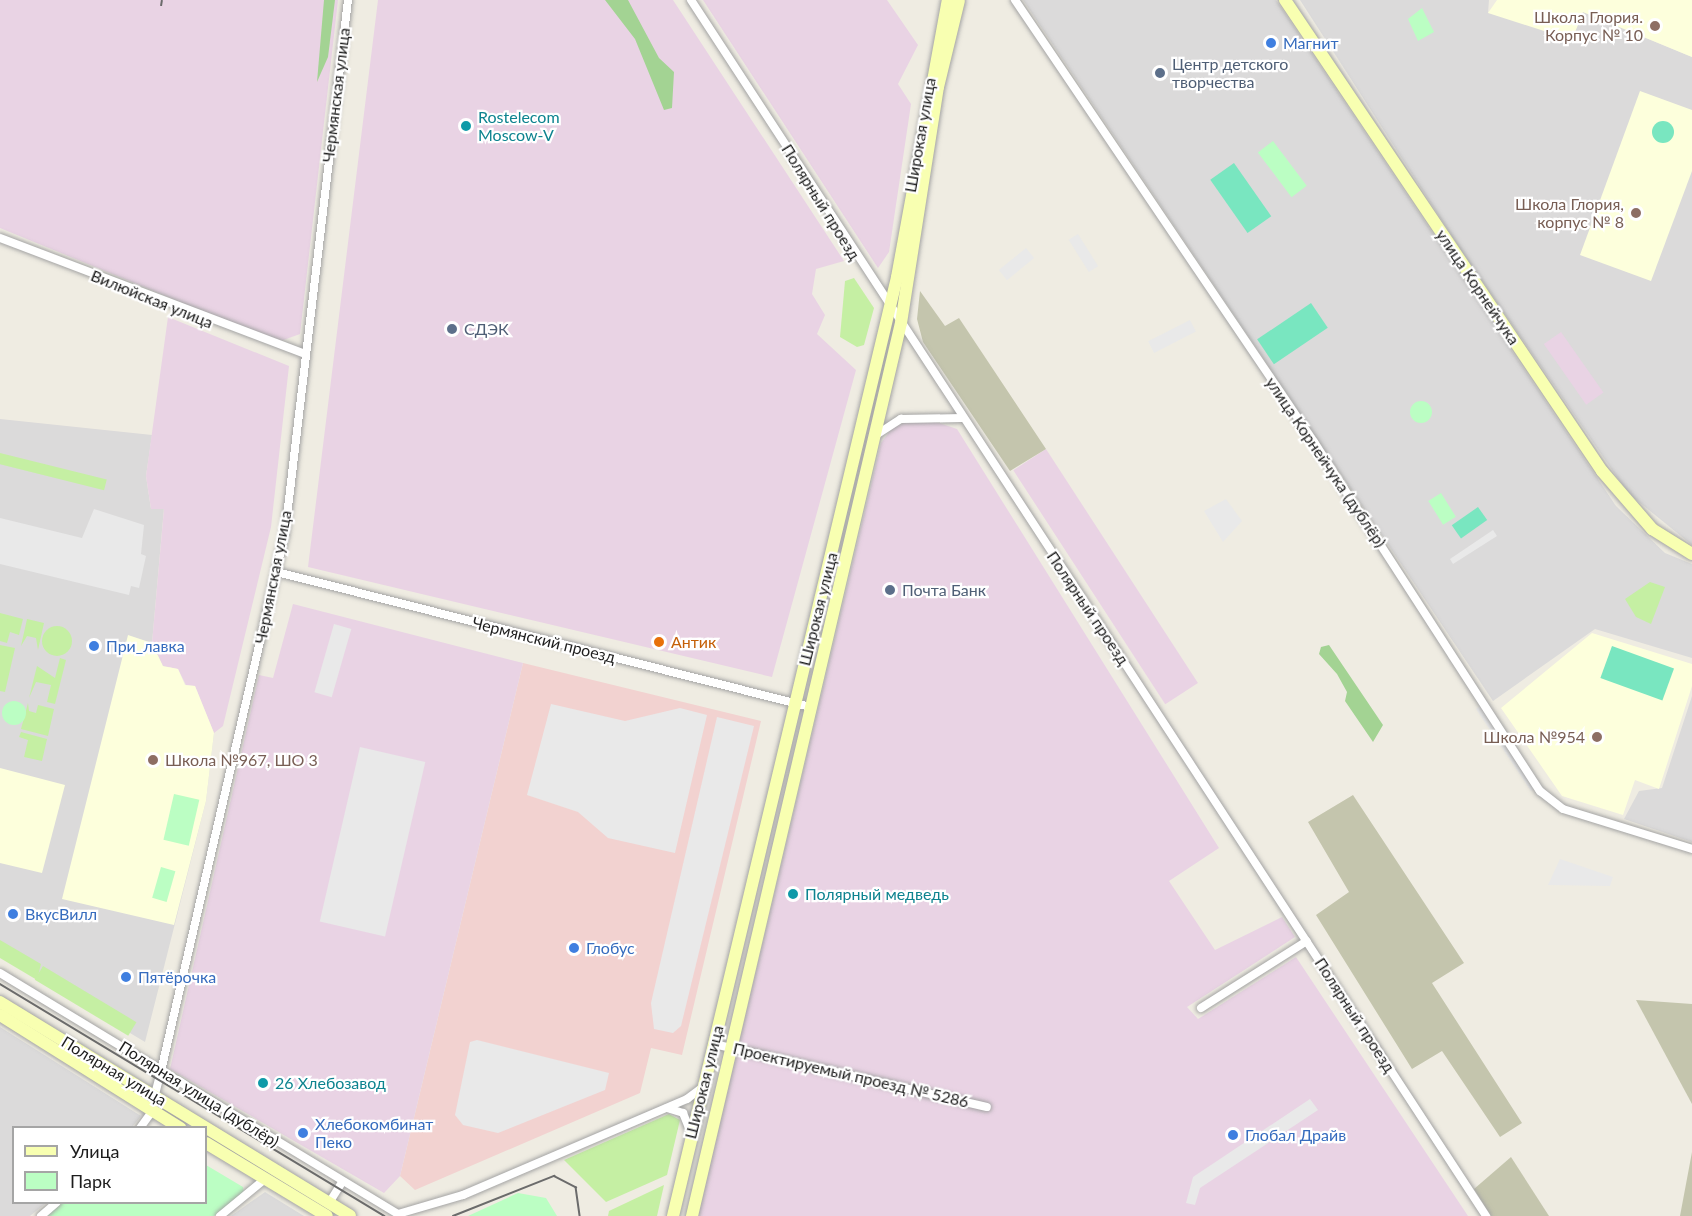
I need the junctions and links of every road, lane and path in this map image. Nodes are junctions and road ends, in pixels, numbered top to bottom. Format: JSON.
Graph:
{"nodes":[{"id":1,"x":348,"y":0,"type":"edge"},
{"id":2,"x":691,"y":0,"type":"edge"},
{"id":3,"x":948,"y":0,"type":"edge"},
{"id":4,"x":959,"y":0,"type":"edge"},
{"id":5,"x":1015,"y":0,"type":"edge"},
{"id":6,"x":1285,"y":0,"type":"edge"},
{"id":7,"x":0,"y":238,"type":"edge"},
{"id":8,"x":889,"y":307,"type":"junction"},
{"id":9,"x":901,"y":323,"type":"junction"},
{"id":10,"x":305,"y":354,"type":"junction"},
{"id":11,"x":962,"y":418,"type":"junction"},
{"id":12,"x":861,"y":430,"type":"junction"},
{"id":13,"x":876,"y":435,"type":"junction"},
{"id":14,"x":1692,"y":554,"type":"edge"},
{"id":15,"x":277,"y":572,"type":"junction"},
{"id":16,"x":807,"y":654,"type":"junction"},
{"id":17,"x":823,"y":655,"type":"junction"},
{"id":18,"x":794,"y":703,"type":"junction"},
{"id":19,"x":810,"y":707,"type":"junction"},
{"id":20,"x":1692,"y":849,"type":"edge"},
{"id":21,"x":1307,"y":941,"type":"junction"},
{"id":22,"x":0,"y":973,"type":"edge"},
{"id":23,"x":0,"y":1002,"type":"edge"},
{"id":24,"x":1201,"y":1008,"type":"dead end"},
{"id":25,"x":0,"y":1015,"type":"edge"},
{"id":26,"x":714,"y":1044,"type":"junction"},
{"id":27,"x":730,"y":1048,"type":"junction"},
{"id":28,"x":160,"y":1071,"type":"junction"},
{"id":29,"x":704,"y":1086,"type":"junction"},
{"id":30,"x":154,"y":1096,"type":"junction"},
{"id":31,"x":987,"y":1107,"type":"dead end"},
{"id":32,"x":666,"y":1108,"type":"junction"},
{"id":33,"x":151,"y":1109,"type":"junction"},
{"id":34,"x":141,"y":1126,"type":"edge"},
{"id":35,"x":177,"y":1126,"type":"edge"},
{"id":36,"x":203,"y":1126,"type":"edge"},
{"id":37,"x":207,"y":1128,"type":"edge"},
{"id":38,"x":207,"y":1144,"type":"edge"},
{"id":39,"x":689,"y":1146,"type":"junction"},
{"id":40,"x":265,"y":1179,"type":"junction"},
{"id":41,"x":342,"y":1182,"type":"junction"},
{"id":42,"x":329,"y":1203,"type":"junction"},
{"id":43,"x":56,"y":1204,"type":"edge"},
{"id":44,"x":41,"y":1216,"type":"edge"},
{"id":45,"x":220,"y":1216,"type":"edge"},
{"id":46,"x":327,"y":1216,"type":"edge"},
{"id":47,"x":350,"y":1216,"type":"edge"},
{"id":48,"x":673,"y":1216,"type":"edge"},
{"id":49,"x":692,"y":1216,"type":"edge"},
{"id":50,"x":1486,"y":1216,"type":"edge"}],
"edges":[{"from":1,"to":10,"type":"street","name":"Чермянская улица"},
{"from":2,"to":8,"type":"street","name":"Полярный проезд"},
{"from":3,"to":8,"type":"main road","name":"Широкая улица"},
{"from":4,"to":9,"type":"main road","name":"Широкая улица"},
{"from":5,"to":20,"type":"street","name":"улица Корнейчука (дублёр)"},
{"from":6,"to":14,"type":"main road","name":"улица Корнейчука"},
{"from":7,"to":10,"type":"street","name":"Вилюйская улица"},
{"from":8,"to":9,"type":"street","name":"Полярный проезд"},
{"from":8,"to":12,"type":"main road","name":"Широкая улица"},
{"from":9,"to":11,"type":"street","name":"Полярный проезд"},
{"from":9,"to":13,"type":"main road","name":"Широкая улица"},
{"from":10,"to":15,"type":"street","name":"Чермянская улица"},
{"from":11,"to":13,"type":"street"},
{"from":11,"to":21,"type":"street","name":"Полярный проезд"},
{"from":12,"to":13,"type":"main road"},
{"from":12,"to":16,"type":"main road","name":"Широкая улица"},
{"from":13,"to":17,"type":"main road","name":"Широкая улица"},
{"from":15,"to":18,"type":"street","name":"Чермянский проезд"},
{"from":15,"to":28,"type":"street","name":"Чермянская улица"},
{"from":16,"to":17,"type":"main road"},
{"from":16,"to":18,"type":"main road","name":"Широкая улица"},
{"from":17,"to":19,"type":"main road","name":"Широкая улица"},
{"from":18,"to":19,"type":"street","name":"Чермянский проезд"},
{"from":18,"to":26,"type":"main road","name":"Широкая улица"},
{"from":19,"to":27,"type":"main road","name":"Широкая улица"},
{"from":21,"to":24,"type":"street"},
{"from":21,"to":50,"type":"street","name":"Полярный проезд"},
{"from":22,"to":28,"type":"street","name":"Полярная улица (дублёр)"},
{"from":23,"to":30,"type":"main road","name":"Полярная улица"},
{"from":25,"to":33,"type":"main road","name":"Полярная улица"},
{"from":26,"to":27,"type":"street","name":"Проектируемый проезд № 5286"},
{"from":26,"to":29,"type":"main road","name":"Широкая улица"},
{"from":27,"to":31,"type":"street","name":"Проектируемый проезд № 5286"},
{"from":27,"to":49,"type":"main road","name":"Широкая улица"},
{"from":28,"to":30,"type":"street","name":"Чермянская улица"},
{"from":28,"to":41,"type":"street","name":"Полярная улица (дублёр)"},
{"from":29,"to":32,"type":"street"},
{"from":29,"to":39,"type":"main road","name":"Широкая улица"},
{"from":30,"to":33,"type":"street","name":"Чермянская улица"},
{"from":30,"to":36,"type":"main road","name":"Полярная улица"},
{"from":32,"to":39,"type":"street"},
{"from":32,"to":41,"type":"street","name":"Полярная улица (дублёр)"},
{"from":33,"to":34,"type":"street","name":"Чермянская улица"},
{"from":33,"to":35,"type":"main road","name":"Полярная улица"},
{"from":37,"to":42,"type":"main road","name":"Полярная улица"},
{"from":38,"to":40,"type":"main road"},
{"from":39,"to":48,"type":"main road","name":"Широкая улица"},
{"from":40,"to":45,"type":"street"},
{"from":40,"to":46,"type":"main road"},
{"from":41,"to":42,"type":"street"},
{"from":42,"to":47,"type":"main road","name":"Полярная улица"},
{"from":43,"to":44,"type":"street"}]}
